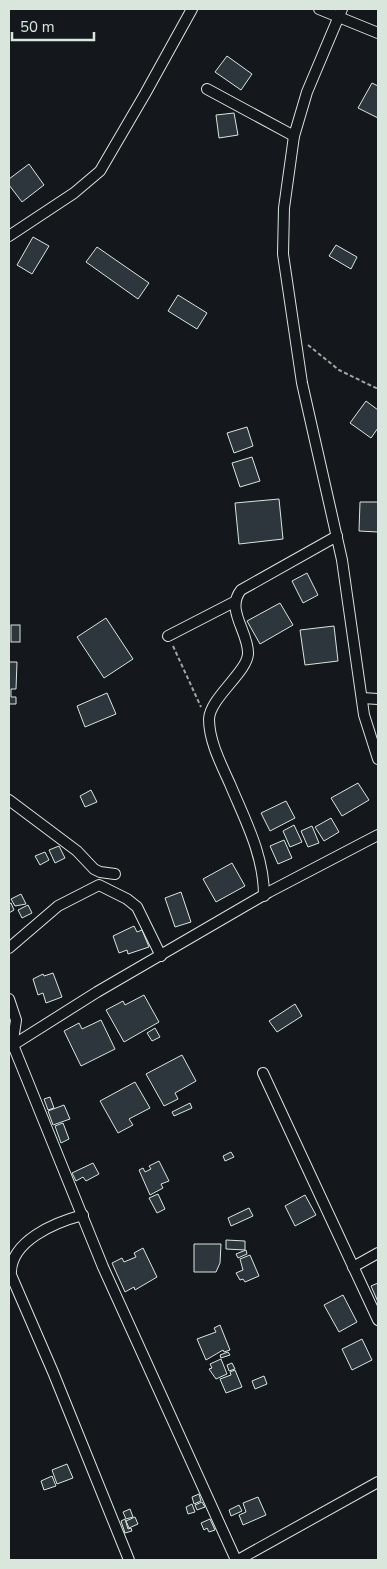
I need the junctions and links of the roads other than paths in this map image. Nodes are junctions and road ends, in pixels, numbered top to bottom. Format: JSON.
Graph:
{"nodes":[{"id":1,"x":192,"y":9,"type":"edge"},
{"id":2,"x":319,"y":9,"type":"edge"},
{"id":3,"x":340,"y":13,"type":"edge"},
{"id":4,"x":378,"y":33,"type":"edge"},
{"id":5,"x":207,"y":89,"type":"dead end"},
{"id":6,"x":294,"y":136,"type":"junction"},
{"id":7,"x":9,"y":236,"type":"edge"},
{"id":8,"x":337,"y":536,"type":"junction"},
{"id":9,"x":234,"y":602,"type":"junction"},
{"id":10,"x":168,"y":636,"type":"road end"},
{"id":11,"x":362,"y":698,"type":"junction"},
{"id":12,"x":378,"y":699,"type":"edge"},
{"id":13,"x":378,"y":759,"type":"edge"},
{"id":14,"x":9,"y":800,"type":"edge"},
{"id":15,"x":378,"y":835,"type":"edge"},
{"id":16,"x":115,"y":874,"type":"dead end"},
{"id":17,"x":264,"y":896,"type":"junction"},
{"id":18,"x":9,"y":948,"type":"edge"},
{"id":19,"x":161,"y":956,"type":"junction"},
{"id":20,"x":9,"y":999,"type":"edge"},
{"id":21,"x":11,"y":1049,"type":"edge"},
{"id":22,"x":263,"y":1074,"type":"dead end"},
{"id":23,"x":83,"y":1215,"type":"junction"},
{"id":24,"x":378,"y":1253,"type":"edge"},
{"id":25,"x":353,"y":1267,"type":"junction"},
{"id":26,"x":10,"y":1270,"type":"edge"},
{"id":27,"x":378,"y":1320,"type":"edge"},
{"id":28,"x":378,"y":1482,"type":"edge"},
{"id":29,"x":129,"y":1560,"type":"edge"},
{"id":30,"x":237,"y":1560,"type":"edge"}],
"edges":[{"from":1,"to":7,"type":"street"},
{"from":2,"to":3,"type":"street"},
{"from":3,"to":4,"type":"street"},
{"from":3,"to":6,"type":"street"},
{"from":5,"to":6,"type":"street"},
{"from":6,"to":8,"type":"street"},
{"from":8,"to":9,"type":"street"},
{"from":8,"to":11,"type":"street"},
{"from":9,"to":10,"type":"street"},
{"from":9,"to":17,"type":"street"},
{"from":11,"to":12,"type":"street"},
{"from":11,"to":13,"type":"street"},
{"from":14,"to":16,"type":"street"},
{"from":15,"to":17,"type":"street"},
{"from":17,"to":19,"type":"street"},
{"from":18,"to":19,"type":"street"},
{"from":19,"to":21,"type":"street"},
{"from":20,"to":21,"type":"street"},
{"from":21,"to":23,"type":"street"},
{"from":22,"to":25,"type":"street"},
{"from":23,"to":26,"type":"street"},
{"from":23,"to":30,"type":"street"},
{"from":24,"to":25,"type":"street"},
{"from":25,"to":27,"type":"street"},
{"from":26,"to":29,"type":"street"},
{"from":28,"to":30,"type":"street"}]}
